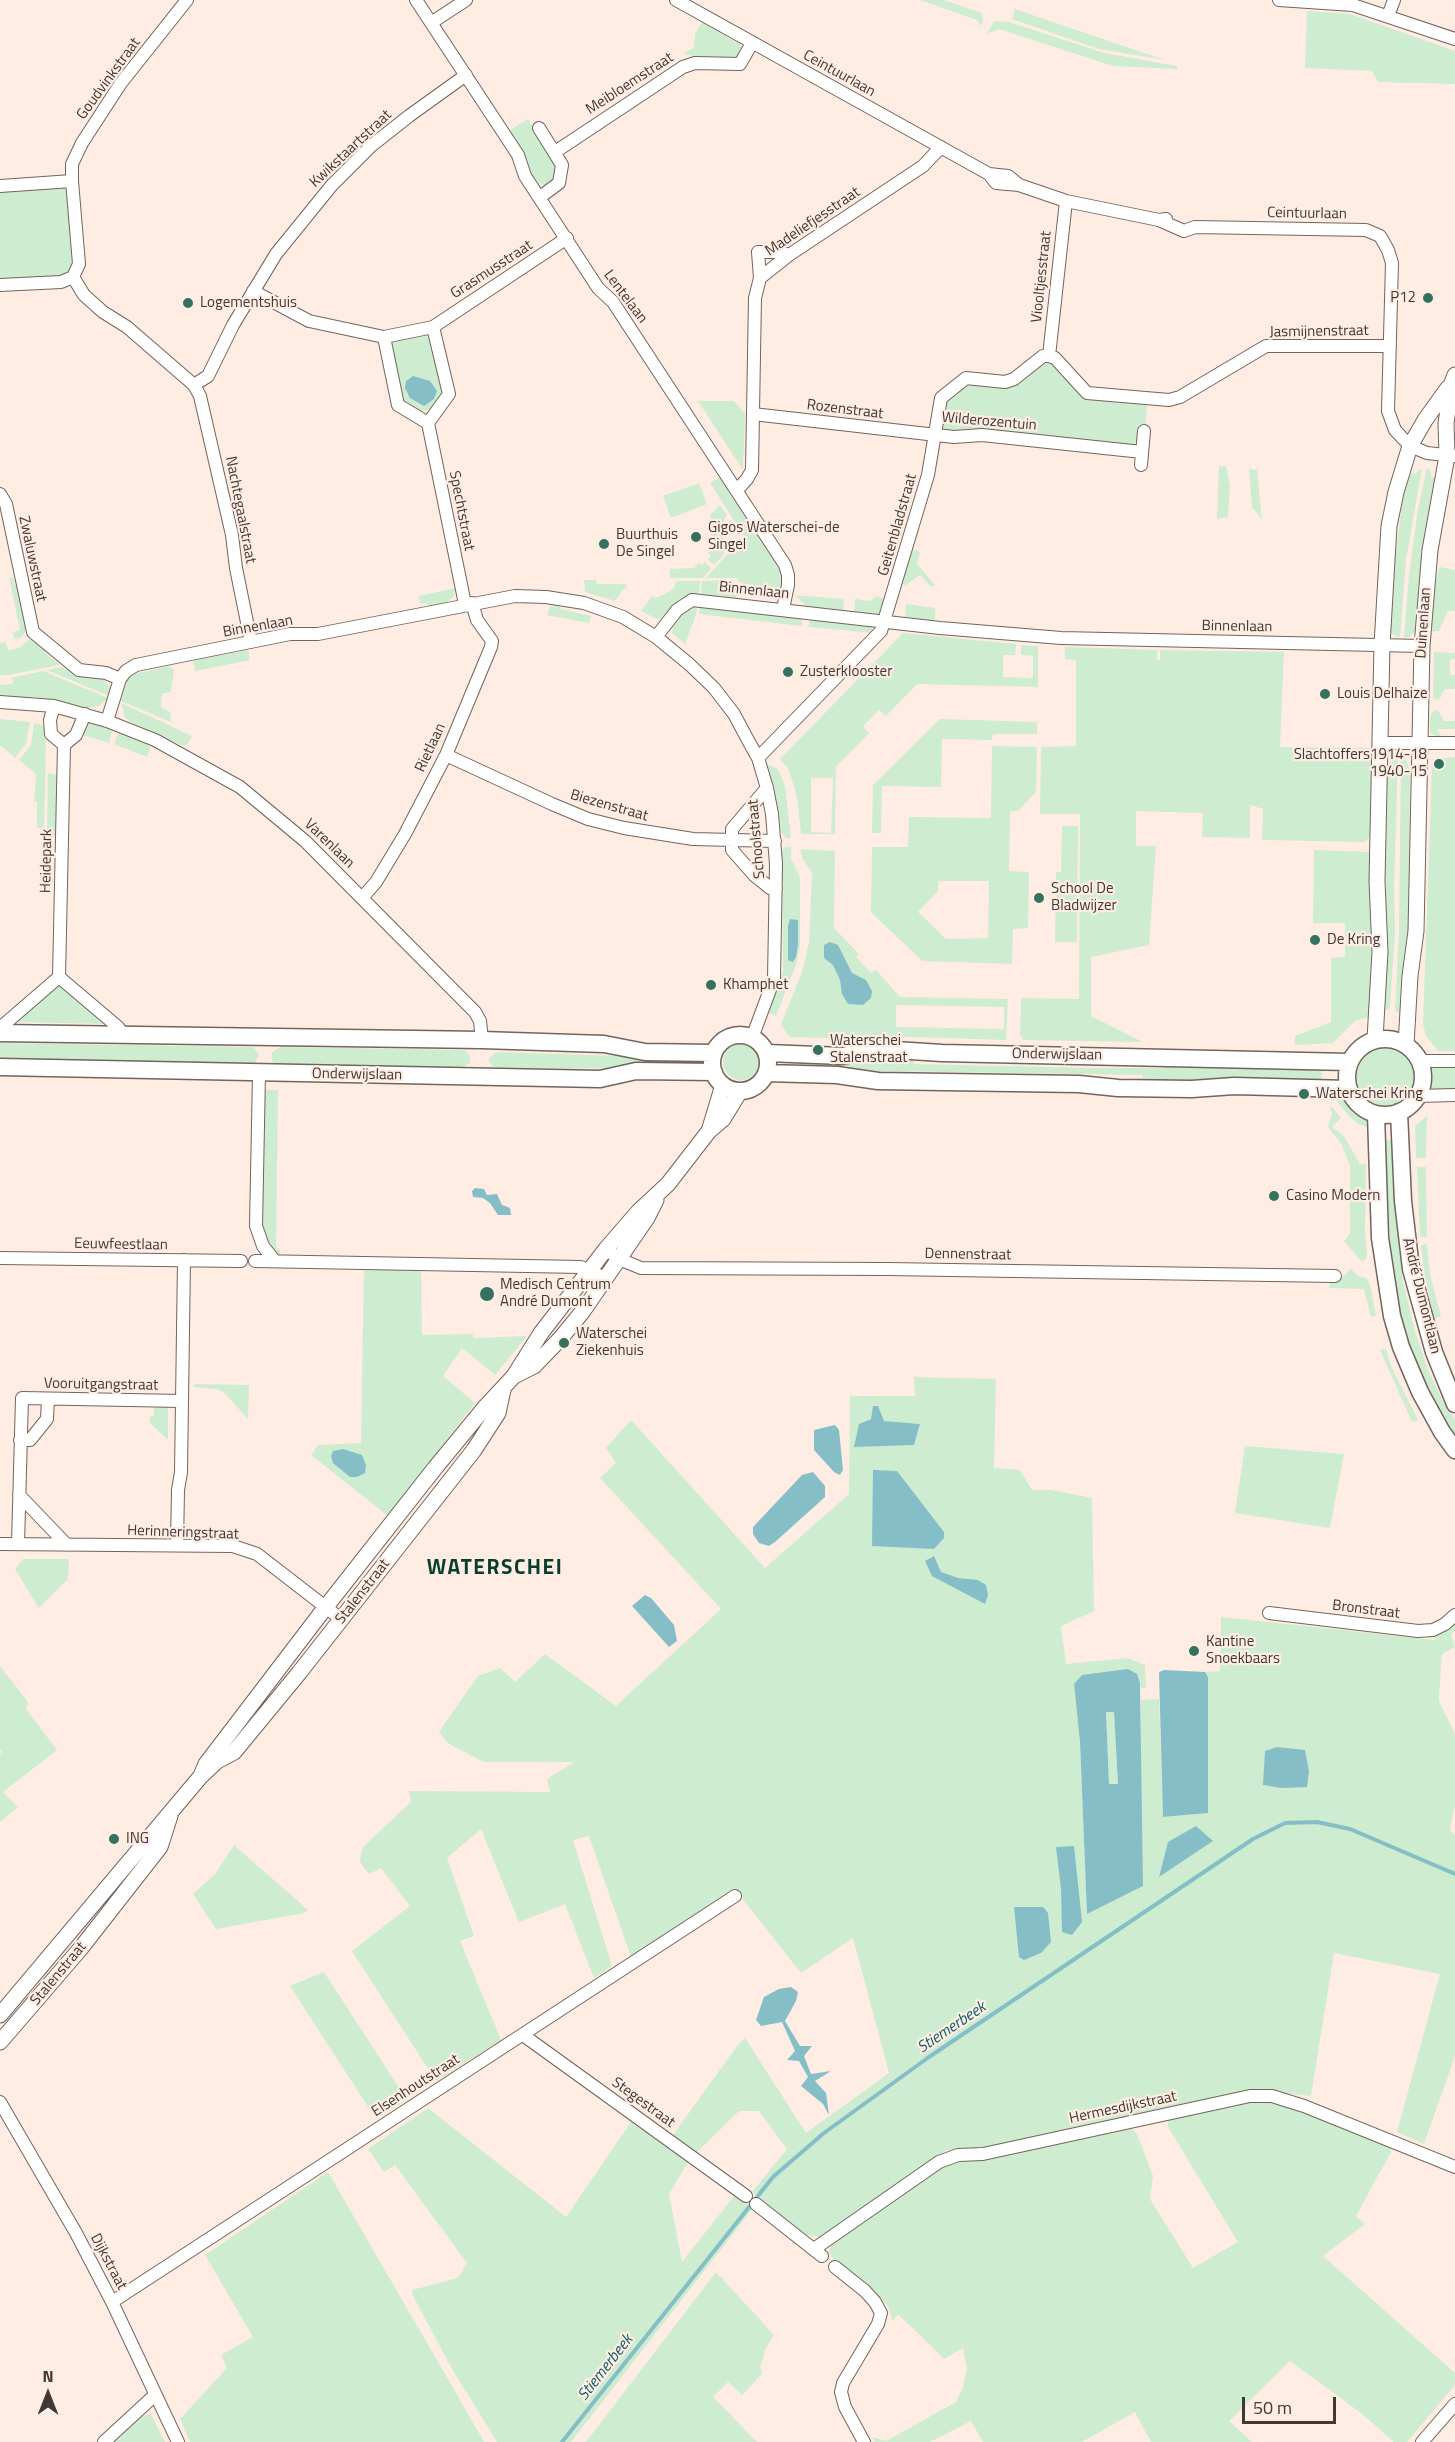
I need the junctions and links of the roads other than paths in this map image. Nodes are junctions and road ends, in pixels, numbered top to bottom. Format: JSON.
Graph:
{"nodes":[{"id":1,"x":187,"y":0,"type":"edge"},
{"id":2,"x":466,"y":0,"type":"edge"},
{"id":3,"x":676,"y":0,"type":"edge"},
{"id":4,"x":1279,"y":0,"type":"edge"},
{"id":5,"x":1394,"y":0,"type":"edge"},
{"id":6,"x":423,"y":2,"type":"edge"},
{"id":7,"x":1388,"y":16,"type":"junction"},
{"id":8,"x":431,"y":23,"type":"junction"},
{"id":9,"x":1455,"y":39,"type":"edge"},
{"id":10,"x":752,"y":43,"type":"junction"},
{"id":11,"x":466,"y":75,"type":"junction"},
{"id":12,"x":539,"y":128,"type":"dead end"},
{"id":13,"x":941,"y":147,"type":"junction"},
{"id":14,"x":555,"y":152,"type":"junction"},
{"id":15,"x":72,"y":181,"type":"junction"},
{"id":16,"x":0,"y":186,"type":"edge"},
{"id":17,"x":540,"y":197,"type":"junction"},
{"id":18,"x":1066,"y":201,"type":"junction"},
{"id":19,"x":567,"y":238,"type":"junction"},
{"id":20,"x":789,"y":255,"type":"junction"},
{"id":21,"x":73,"y":278,"type":"junction"},
{"id":22,"x":760,"y":278,"type":"junction"},
{"id":23,"x":0,"y":285,"type":"edge"},
{"id":24,"x":253,"y":291,"type":"junction"},
{"id":25,"x":433,"y":327,"type":"junction"},
{"id":26,"x":384,"y":337,"type":"junction"},
{"id":27,"x":1390,"y":346,"type":"junction"},
{"id":28,"x":1049,"y":356,"type":"junction"},
{"id":29,"x":1453,"y":379,"type":"edge"},
{"id":30,"x":194,"y":385,"type":"junction"},
{"id":31,"x":753,"y":414,"type":"junction"},
{"id":32,"x":428,"y":423,"type":"junction"},
{"id":33,"x":1144,"y":431,"type":"dead end"},
{"id":34,"x":934,"y":435,"type":"junction"},
{"id":35,"x":1410,"y":446,"type":"junction"},
{"id":36,"x":1451,"y":456,"type":"edge"},
{"id":37,"x":737,"y":490,"type":"junction"},
{"id":38,"x":0,"y":494,"type":"edge"},
{"id":39,"x":468,"y":604,"type":"junction"},
{"id":40,"x":783,"y":609,"type":"junction"},
{"id":41,"x":886,"y":621,"type":"junction"},
{"id":42,"x":656,"y":637,"type":"junction"},
{"id":43,"x":251,"y":642,"type":"junction"},
{"id":44,"x":1382,"y":645,"type":"junction"},
{"id":45,"x":1422,"y":646,"type":"junction"},
{"id":46,"x":120,"y":679,"type":"junction"},
{"id":47,"x":0,"y":702,"type":"edge"},
{"id":48,"x":54,"y":706,"type":"junction"},
{"id":49,"x":85,"y":714,"type":"junction"},
{"id":50,"x":107,"y":721,"type":"junction"},
{"id":51,"x":1380,"y":743,"type":"junction"},
{"id":52,"x":1420,"y":743,"type":"junction"},
{"id":53,"x":1455,"y":743,"type":"edge"},
{"id":54,"x":64,"y":745,"type":"junction"},
{"id":55,"x":446,"y":755,"type":"junction"},
{"id":56,"x":758,"y":758,"type":"junction"},
{"id":57,"x":767,"y":788,"type":"junction"},
{"id":58,"x":732,"y":840,"type":"junction"},
{"id":59,"x":775,"y":841,"type":"junction"},
{"id":60,"x":776,"y":888,"type":"junction"},
{"id":61,"x":362,"y":898,"type":"junction"},
{"id":62,"x":59,"y":977,"type":"junction"},
{"id":63,"x":0,"y":1030,"type":"edge"},
{"id":64,"x":124,"y":1036,"type":"junction"},
{"id":65,"x":752,"y":1038,"type":"junction"},
{"id":66,"x":1375,"y":1039,"type":"junction"},
{"id":67,"x":483,"y":1040,"type":"junction"},
{"id":68,"x":1406,"y":1045,"type":"junction"},
{"id":69,"x":714,"y":1053,"type":"junction"},
{"id":70,"x":767,"y":1053,"type":"junction"},
{"id":71,"x":1420,"y":1061,"type":"junction"},
{"id":72,"x":1455,"y":1061,"type":"edge"},
{"id":73,"x":1349,"y":1062,"type":"junction"},
{"id":74,"x":0,"y":1067,"type":"edge"},
{"id":75,"x":766,"y":1073,"type":"junction"},
{"id":76,"x":259,"y":1078,"type":"junction"},
{"id":77,"x":719,"y":1078,"type":"junction"},
{"id":78,"x":1348,"y":1089,"type":"junction"},
{"id":79,"x":740,"y":1091,"type":"junction"},
{"id":80,"x":1455,"y":1095,"type":"edge"},
{"id":81,"x":1418,"y":1096,"type":"junction"},
{"id":82,"x":1399,"y":1112,"type":"junction"},
{"id":83,"x":1376,"y":1114,"type":"junction"},
{"id":84,"x":709,"y":1131,"type":"junction"},
{"id":85,"x":612,"y":1254,"type":"junction"},
{"id":86,"x":0,"y":1258,"type":"edge"},
{"id":87,"x":184,"y":1260,"type":"junction"},
{"id":88,"x":241,"y":1261,"type":"dead end"},
{"id":89,"x":255,"y":1261,"type":"dead end"},
{"id":90,"x":275,"y":1261,"type":"junction"},
{"id":91,"x":591,"y":1270,"type":"junction"},
{"id":92,"x":1335,"y":1276,"type":"dead end"},
{"id":93,"x":605,"y":1278,"type":"junction"},
{"id":94,"x":514,"y":1376,"type":"junction"},
{"id":95,"x":503,"y":1390,"type":"junction"},
{"id":96,"x":48,"y":1399,"type":"junction"},
{"id":97,"x":182,"y":1401,"type":"junction"},
{"id":98,"x":1455,"y":1404,"type":"edge"},
{"id":99,"x":21,"y":1440,"type":"junction"},
{"id":100,"x":1455,"y":1449,"type":"edge"},
{"id":101,"x":19,"y":1495,"type":"junction"},
{"id":102,"x":0,"y":1544,"type":"edge"},
{"id":103,"x":18,"y":1544,"type":"junction"},
{"id":104,"x":67,"y":1545,"type":"junction"},
{"id":105,"x":177,"y":1545,"type":"junction"},
{"id":106,"x":325,"y":1608,"type":"junction"},
{"id":107,"x":1269,"y":1613,"type":"dead end"},
{"id":108,"x":1455,"y":1615,"type":"edge"},
{"id":109,"x":341,"y":1619,"type":"junction"},
{"id":110,"x":284,"y":1663,"type":"junction"},
{"id":111,"x":299,"y":1673,"type":"junction"},
{"id":112,"x":201,"y":1776,"type":"junction"},
{"id":113,"x":171,"y":1813,"type":"junction"},
{"id":114,"x":735,"y":1896,"type":"dead end"},
{"id":115,"x":66,"y":1937,"type":"junction"},
{"id":116,"x":81,"y":1948,"type":"junction"},
{"id":117,"x":0,"y":2015,"type":"edge"},
{"id":118,"x":523,"y":2035,"type":"junction"},
{"id":119,"x":0,"y":2042,"type":"edge"},
{"id":120,"x":0,"y":2102,"type":"edge"},
{"id":121,"x":1455,"y":2168,"type":"edge"},
{"id":122,"x":818,"y":2252,"type":"joint"},
{"id":123,"x":835,"y":2266,"type":"dead end"},
{"id":124,"x":112,"y":2302,"type":"junction"},
{"id":125,"x":155,"y":2395,"type":"junction"},
{"id":126,"x":1455,"y":2403,"type":"edge"},
{"id":127,"x":104,"y":2442,"type":"edge"},
{"id":128,"x":178,"y":2442,"type":"edge"},
{"id":129,"x":864,"y":2442,"type":"edge"},
{"id":130,"x":1422,"y":2442,"type":"edge"}],
"edges":[{"from":1,"to":15,"type":"street","name":"Goudvinkstraat"},
{"from":2,"to":8,"type":"street"},
{"from":3,"to":10,"type":"street","name":"Ceintuurlaan"},
{"from":4,"to":7,"type":"street"},
{"from":5,"to":7,"type":"street"},
{"from":6,"to":8,"type":"street","name":"Lentelaan"},
{"from":7,"to":9,"type":"street"},
{"from":8,"to":11,"type":"street","name":"Lentelaan"},
{"from":10,"to":13,"type":"street","name":"Ceintuurlaan"},
{"from":10,"to":14,"type":"street","name":"Meibloemstraat"},
{"from":11,"to":17,"type":"street","name":"Lentelaan"},
{"from":11,"to":24,"type":"street","name":"Kwikstaartstraat"},
{"from":12,"to":14,"type":"street"},
{"from":13,"to":18,"type":"street","name":"Ceintuurlaan"},
{"from":13,"to":20,"type":"street","name":"Madeliefjesstraat"},
{"from":14,"to":17,"type":"street"},
{"from":15,"to":16,"type":"street"},
{"from":15,"to":21,"type":"street","name":"Goudvinkstraat"},
{"from":17,"to":19,"type":"street","name":"Lentelaan"},
{"from":18,"to":27,"type":"street","name":"Ceintuurlaan"},
{"from":18,"to":28,"type":"street","name":"Viooltjesstraat"},
{"from":19,"to":25,"type":"street","name":"Grasmusstraat"},
{"from":19,"to":37,"type":"street","name":"Lentelaan"},
{"from":20,"to":22,"type":"street","name":"Madeliefjesstraat"},
{"from":20,"to":22,"type":"street"},
{"from":21,"to":23,"type":"street"},
{"from":21,"to":30,"type":"street","name":"Nachtegaalstraat"},
{"from":22,"to":31,"type":"street","name":"Madeliefjesstraat"},
{"from":24,"to":26,"type":"street"},
{"from":24,"to":30,"type":"street"},
{"from":25,"to":26,"type":"street"},
{"from":25,"to":32,"type":"street"},
{"from":26,"to":32,"type":"street"},
{"from":27,"to":28,"type":"street","name":"Jasmijnenstraat"},
{"from":27,"to":35,"type":"street"},
{"from":28,"to":34,"type":"street","name":"Wilderozentuin"},
{"from":29,"to":35,"type":"street","name":"Duinenlaan"},
{"from":29,"to":36,"type":"street","name":"Duinenlaan"},
{"from":30,"to":43,"type":"street","name":"Nachtegaalstraat"},
{"from":31,"to":34,"type":"street","name":"Rozenstraat"},
{"from":31,"to":37,"type":"street","name":"Madeliefjesstraat"},
{"from":32,"to":39,"type":"street","name":"Spechtstraat"},
{"from":33,"to":34,"type":"street","name":"Wilderozentuin"},
{"from":34,"to":41,"type":"street","name":"Geitenbladstraat"},
{"from":35,"to":36,"type":"street"},
{"from":35,"to":44,"type":"street","name":"Duinenlaan"},
{"from":36,"to":45,"type":"street","name":"Duinenlaan"},
{"from":37,"to":40,"type":"street","name":"Lentelaan"},
{"from":38,"to":46,"type":"street","name":"Zwaluwstraat"},
{"from":39,"to":42,"type":"street","name":"Binnenlaan"},
{"from":39,"to":43,"type":"street","name":"Binnenlaan"},
{"from":39,"to":55,"type":"street","name":"Rietlaan"},
{"from":40,"to":41,"type":"street","name":"Binnenlaan"},
{"from":40,"to":42,"type":"street","name":"Binnenlaan"},
{"from":41,"to":44,"type":"street","name":"Binnenlaan"},
{"from":41,"to":56,"type":"street"},
{"from":42,"to":56,"type":"street","name":"Schoolstraat"},
{"from":43,"to":46,"type":"street","name":"Binnenlaan"},
{"from":44,"to":45,"type":"street","name":"Binnenlaan"},
{"from":44,"to":51,"type":"street","name":"Duinenlaan"},
{"from":45,"to":52,"type":"street","name":"Duinenlaan"},
{"from":46,"to":50,"type":"street"},
{"from":47,"to":48,"type":"street"},
{"from":48,"to":49,"type":"street"},
{"from":48,"to":54,"type":"street"},
{"from":49,"to":50,"type":"street"},
{"from":49,"to":54,"type":"street"},
{"from":50,"to":61,"type":"street","name":"Varenlaan"},
{"from":51,"to":52,"type":"street"},
{"from":51,"to":66,"type":"street","name":"Duinenlaan"},
{"from":52,"to":53,"type":"street"},
{"from":52,"to":68,"type":"street","name":"Duinenlaan"},
{"from":54,"to":62,"type":"street","name":"Heidepark"},
{"from":55,"to":58,"type":"street","name":"Biezenstraat"},
{"from":55,"to":61,"type":"street","name":"Rietlaan"},
{"from":56,"to":57,"type":"street","name":"Schoolstraat"},
{"from":57,"to":58,"type":"street","name":"Schoolstraat"},
{"from":57,"to":59,"type":"street","name":"Schoolstraat"},
{"from":58,"to":59,"type":"street","name":"Biezenstraat"},
{"from":58,"to":60,"type":"street","name":"Schoolstraat"},
{"from":59,"to":60,"type":"street","name":"Schoolstraat"},
{"from":60,"to":65,"type":"street","name":"Schoolstraat"},
{"from":61,"to":67,"type":"street","name":"Varenlaan"},
{"from":62,"to":63,"type":"street"},
{"from":62,"to":64,"type":"street"},
{"from":63,"to":64,"type":"main road"},
{"from":64,"to":67,"type":"main road"},
{"from":65,"to":69,"type":"main road"},
{"from":65,"to":70,"type":"main road"},
{"from":66,"to":68,"type":"main road"},
{"from":66,"to":73,"type":"main road"},
{"from":67,"to":69,"type":"main road"},
{"from":68,"to":71,"type":"main road"},
{"from":69,"to":77,"type":"main road"},
{"from":70,"to":73,"type":"main road","name":"Onderwijslaan"},
{"from":70,"to":75,"type":"main road"},
{"from":71,"to":72,"type":"street"},
{"from":71,"to":81,"type":"main road"},
{"from":73,"to":78,"type":"main road"},
{"from":74,"to":76,"type":"main road","name":"Onderwijslaan"},
{"from":75,"to":78,"type":"main road","name":"Onderwijslaan"},
{"from":75,"to":79,"type":"main road"},
{"from":76,"to":77,"type":"main road","name":"Onderwijslaan"},
{"from":76,"to":90,"type":"street"},
{"from":77,"to":79,"type":"main road","name":"Onderwijslaan"},
{"from":77,"to":84,"type":"street","name":"Stalenstraat"},
{"from":78,"to":83,"type":"main road"},
{"from":79,"to":84,"type":"street","name":"Stalenstraat"},
{"from":80,"to":81,"type":"street"},
{"from":81,"to":82,"type":"main road"},
{"from":82,"to":83,"type":"main road"},
{"from":82,"to":98,"type":"main road","name":"André Dumontlaan"},
{"from":83,"to":100,"type":"main road","name":"André Dumontlaan"},
{"from":84,"to":85,"type":"street","name":"Stalenstraat"},
{"from":85,"to":91,"type":"street","name":"Stalenstraat"},
{"from":85,"to":92,"type":"street","name":"Dennenstraat"},
{"from":85,"to":93,"type":"street","name":"Stalenstraat"},
{"from":86,"to":87,"type":"street","name":"Eeuwfeestlaan"},
{"from":87,"to":88,"type":"street","name":"Eeuwfeestlaan"},
{"from":87,"to":97,"type":"street"},
{"from":89,"to":90,"type":"street"},
{"from":90,"to":91,"type":"street"},
{"from":91,"to":93,"type":"street"},
{"from":91,"to":94,"type":"street","name":"Stalenstraat"},
{"from":93,"to":94,"type":"street","name":"Stalenstraat"},
{"from":94,"to":95,"type":"street","name":"Stalenstraat"},
{"from":95,"to":106,"type":"street","name":"Stalenstraat"},
{"from":95,"to":109,"type":"street","name":"Stalenstraat"},
{"from":96,"to":97,"type":"street","name":"Vooruitgangstraat"},
{"from":96,"to":99,"type":"street"},
{"from":96,"to":99,"type":"street","name":"Vooruitgangstraat"},
{"from":97,"to":105,"type":"street"},
{"from":99,"to":101,"type":"street","name":"Vooruitgangstraat"},
{"from":101,"to":103,"type":"street","name":"Vooruitgangstraat"},
{"from":101,"to":104,"type":"street"},
{"from":102,"to":103,"type":"street","name":"Herinneringstraat"},
{"from":103,"to":104,"type":"street","name":"Herinneringstraat"},
{"from":104,"to":105,"type":"street","name":"Herinneringstraat"},
{"from":105,"to":106,"type":"street","name":"Herinneringstraat"},
{"from":106,"to":109,"type":"street","name":"Herinneringstraat"},
{"from":106,"to":110,"type":"street","name":"Stalenstraat"},
{"from":107,"to":108,"type":"street","name":"Bronstraat"},
{"from":109,"to":111,"type":"street","name":"Stalenstraat"},
{"from":110,"to":111,"type":"street"},
{"from":110,"to":112,"type":"street","name":"Stalenstraat"},
{"from":111,"to":112,"type":"street","name":"Stalenstraat"},
{"from":112,"to":113,"type":"street","name":"Stalenstraat"},
{"from":113,"to":115,"type":"street","name":"Stalenstraat"},
{"from":113,"to":116,"type":"street","name":"Stalenstraat"},
{"from":114,"to":118,"type":"street","name":"Elsenhoutstraat"},
{"from":115,"to":116,"type":"street"},
{"from":115,"to":117,"type":"street","name":"Stalenstraat"},
{"from":116,"to":119,"type":"street","name":"Stalenstraat"},
{"from":118,"to":122,"type":"street","name":"Stegestraat"},
{"from":118,"to":124,"type":"street","name":"Elsenhoutstraat"},
{"from":120,"to":124,"type":"street","name":"Dijkstraat"},
{"from":121,"to":122,"type":"street","name":"Hermesdijkstraat"},
{"from":123,"to":129,"type":"street"},
{"from":124,"to":125,"type":"street","name":"Dijkstraat"},
{"from":125,"to":127,"type":"street"},
{"from":125,"to":128,"type":"street","name":"Dijkstraat"},
{"from":126,"to":130,"type":"street"}]}
